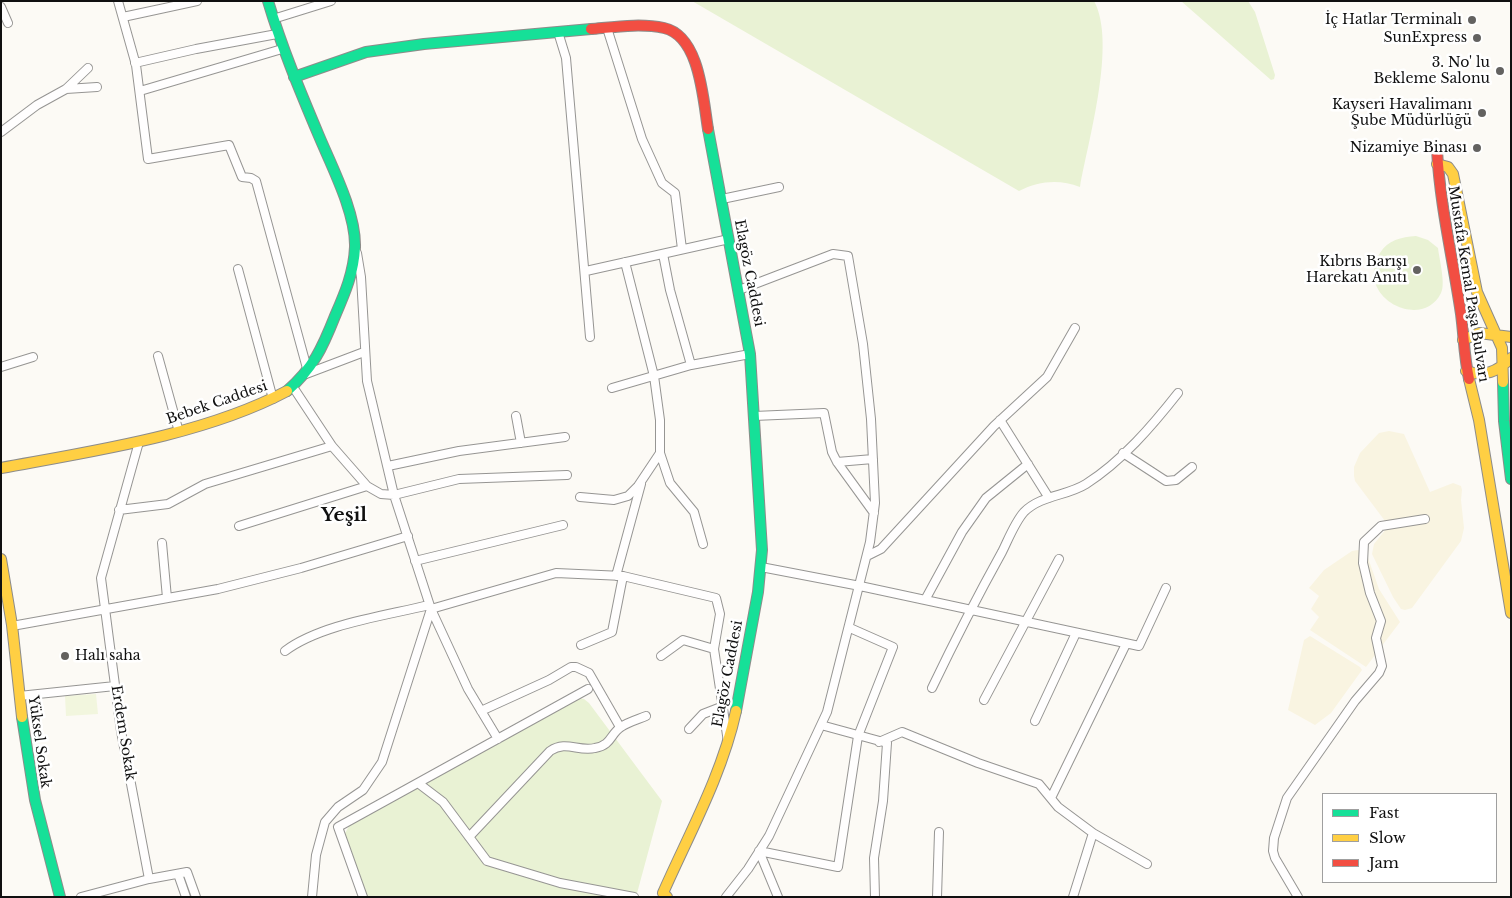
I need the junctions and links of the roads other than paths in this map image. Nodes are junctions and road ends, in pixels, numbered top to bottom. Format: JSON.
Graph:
{"nodes":[{"id":1,"x":118,"y":1,"type":"edge"},
{"id":2,"x":197,"y":1,"type":"edge"},
{"id":3,"x":268,"y":1,"type":"edge"},
{"id":4,"x":331,"y":1,"type":"edge"},
{"id":5,"x":1,"y":7,"type":"edge"},
{"id":6,"x":123,"y":18,"type":"junction"},
{"id":7,"x":272,"y":19,"type":"junction"},
{"id":8,"x":8,"y":23,"type":"dead end"},
{"id":9,"x":606,"y":28,"type":"junction"},
{"id":10,"x":558,"y":32,"type":"junction"},
{"id":11,"x":277,"y":34,"type":"junction"},
{"id":12,"x":282,"y":49,"type":"junction"},
{"id":13,"x":135,"y":63,"type":"junction"},
{"id":14,"x":88,"y":68,"type":"dead end"},
{"id":15,"x":294,"y":77,"type":"junction"},
{"id":16,"x":97,"y":87,"type":"dead end"},
{"id":17,"x":66,"y":89,"type":"junction"},
{"id":18,"x":140,"y":91,"type":"junction"},
{"id":19,"x":1,"y":132,"type":"edge"},
{"id":20,"x":1437,"y":150,"type":"dead end"},
{"id":21,"x":1437,"y":164,"type":"junction"},
{"id":22,"x":780,"y":187,"type":"dead end"},
{"id":23,"x":722,"y":199,"type":"junction"},
{"id":24,"x":729,"y":239,"type":"junction"},
{"id":25,"x":355,"y":246,"type":"junction"},
{"id":26,"x":682,"y":249,"type":"junction"},
{"id":27,"x":663,"y":254,"type":"junction"},
{"id":28,"x":625,"y":262,"type":"junction"},
{"id":29,"x":238,"y":269,"type":"dead end"},
{"id":30,"x":586,"y":271,"type":"junction"},
{"id":31,"x":739,"y":290,"type":"junction"},
{"id":32,"x":1075,"y":328,"type":"dead end"},
{"id":33,"x":1496,"y":336,"type":"junction"},
{"id":34,"x":1511,"y":336,"type":"edge"},
{"id":35,"x":590,"y":337,"type":"dead end"},
{"id":36,"x":1463,"y":340,"type":"junction"},
{"id":37,"x":364,"y":352,"type":"junction"},
{"id":38,"x":750,"y":354,"type":"junction"},
{"id":39,"x":158,"y":356,"type":"dead end"},
{"id":40,"x":33,"y":357,"type":"dead end"},
{"id":41,"x":1511,"y":358,"type":"edge"},
{"id":42,"x":691,"y":365,"type":"junction"},
{"id":43,"x":1,"y":367,"type":"edge"},
{"id":44,"x":1502,"y":367,"type":"junction"},
{"id":45,"x":1466,"y":371,"type":"junction"},
{"id":46,"x":307,"y":373,"type":"junction"},
{"id":47,"x":654,"y":376,"type":"junction"},
{"id":48,"x":293,"y":387,"type":"junction"},
{"id":49,"x":612,"y":388,"type":"dead end"},
{"id":50,"x":1178,"y":393,"type":"dead end"},
{"id":51,"x":273,"y":399,"type":"junction"},
{"id":52,"x":1511,"y":414,"type":"edge"},
{"id":53,"x":516,"y":416,"type":"dead end"},
{"id":54,"x":754,"y":416,"type":"junction"},
{"id":55,"x":1000,"y":420,"type":"junction"},
{"id":56,"x":179,"y":432,"type":"junction"},
{"id":57,"x":566,"y":437,"type":"dead end"},
{"id":58,"x":1505,"y":439,"type":"junction"},
{"id":59,"x":139,"y":442,"type":"junction"},
{"id":60,"x":521,"y":443,"type":"junction"},
{"id":61,"x":332,"y":446,"type":"junction"},
{"id":62,"x":660,"y":453,"type":"junction"},
{"id":63,"x":1123,"y":453,"type":"junction"},
{"id":64,"x":873,"y":459,"type":"junction"},
{"id":65,"x":837,"y":462,"type":"junction"},
{"id":66,"x":1028,"y":464,"type":"junction"},
{"id":67,"x":388,"y":466,"type":"junction"},
{"id":68,"x":1192,"y":467,"type":"dead end"},
{"id":69,"x":1,"y":468,"type":"edge"},
{"id":70,"x":567,"y":475,"type":"dead end"},
{"id":71,"x":1511,"y":479,"type":"edge"},
{"id":72,"x":641,"y":481,"type":"junction"},
{"id":73,"x":367,"y":486,"type":"junction"},
{"id":74,"x":394,"y":495,"type":"junction"},
{"id":75,"x":580,"y":497,"type":"dead end"},
{"id":76,"x":1049,"y":498,"type":"junction"},
{"id":77,"x":119,"y":510,"type":"junction"},
{"id":78,"x":874,"y":513,"type":"junction"},
{"id":79,"x":1425,"y":519,"type":"dead end"},
{"id":80,"x":563,"y":525,"type":"dead end"},
{"id":81,"x":239,"y":526,"type":"dead end"},
{"id":82,"x":408,"y":536,"type":"junction"},
{"id":83,"x":162,"y":543,"type":"dead end"},
{"id":84,"x":703,"y":544,"type":"dead end"},
{"id":85,"x":867,"y":556,"type":"junction"},
{"id":86,"x":1,"y":559,"type":"edge"},
{"id":87,"x":1059,"y":559,"type":"dead end"},
{"id":88,"x":416,"y":561,"type":"junction"},
{"id":89,"x":760,"y":567,"type":"junction"},
{"id":90,"x":620,"y":576,"type":"junction"},
{"id":91,"x":860,"y":586,"type":"junction"},
{"id":92,"x":1166,"y":588,"type":"dead end"},
{"id":93,"x":168,"y":598,"type":"junction"},
{"id":94,"x":925,"y":600,"type":"junction"},
{"id":95,"x":430,"y":607,"type":"junction"},
{"id":96,"x":105,"y":609,"type":"junction"},
{"id":97,"x":970,"y":610,"type":"junction"},
{"id":98,"x":1511,"y":613,"type":"edge"},
{"id":99,"x":1024,"y":622,"type":"junction"},
{"id":100,"x":12,"y":626,"type":"junction"},
{"id":101,"x":850,"y":628,"type":"junction"},
{"id":102,"x":1076,"y":633,"type":"junction"},
{"id":103,"x":1126,"y":644,"type":"junction"},
{"id":104,"x":581,"y":645,"type":"dead end"},
{"id":105,"x":714,"y":649,"type":"junction"},
{"id":106,"x":285,"y":650,"type":"dead end"},
{"id":107,"x":661,"y":656,"type":"dead end"},
{"id":108,"x":115,"y":686,"type":"junction"},
{"id":109,"x":932,"y":688,"type":"dead end"},
{"id":110,"x":588,"y":689,"type":"dead end"},
{"id":111,"x":19,"y":696,"type":"junction"},
{"id":112,"x":984,"y":700,"type":"dead end"},
{"id":113,"x":722,"y":707,"type":"junction"},
{"id":114,"x":481,"y":711,"type":"junction"},
{"id":115,"x":646,"y":716,"type":"dead end"},
{"id":116,"x":1035,"y":721,"type":"dead end"},
{"id":117,"x":821,"y":725,"type":"junction"},
{"id":118,"x":620,"y":727,"type":"junction"},
{"id":119,"x":689,"y":729,"type":"dead end"},
{"id":120,"x":858,"y":736,"type":"junction"},
{"id":121,"x":498,"y":739,"type":"junction"},
{"id":122,"x":879,"y":742,"type":"junction"},
{"id":123,"x":728,"y":743,"type":"junction"},
{"id":124,"x":418,"y":783,"type":"junction"},
{"id":125,"x":1051,"y":798,"type":"junction"},
{"id":126,"x":939,"y":832,"type":"dead end"},
{"id":127,"x":1092,"y":833,"type":"junction"},
{"id":128,"x":469,"y":837,"type":"junction"},
{"id":129,"x":759,"y":852,"type":"junction"},
{"id":130,"x":1147,"y":864,"type":"dead end"},
{"id":131,"x":178,"y":874,"type":"junction"},
{"id":132,"x":149,"y":879,"type":"junction"},
{"id":133,"x":664,"y":895,"type":"edge"},
{"id":134,"x":60,"y":897,"type":"edge"},
{"id":135,"x":81,"y":897,"type":"edge"},
{"id":136,"x":186,"y":897,"type":"edge"},
{"id":137,"x":196,"y":897,"type":"edge"},
{"id":138,"x":312,"y":897,"type":"edge"},
{"id":139,"x":363,"y":897,"type":"edge"},
{"id":140,"x":634,"y":897,"type":"edge"},
{"id":141,"x":726,"y":897,"type":"edge"},
{"id":142,"x":778,"y":897,"type":"edge"},
{"id":143,"x":875,"y":897,"type":"edge"},
{"id":144,"x":937,"y":897,"type":"edge"},
{"id":145,"x":1073,"y":897,"type":"edge"},
{"id":146,"x":1298,"y":897,"type":"edge"}],
"edges":[{"from":1,"to":6,"type":"street"},
{"from":2,"to":6,"type":"street"},
{"from":3,"to":7,"type":"street","name":"Bebek Caddesi"},
{"from":4,"to":7,"type":"street"},
{"from":5,"to":8,"type":"street"},
{"from":6,"to":13,"type":"street"},
{"from":7,"to":11,"type":"street","name":"Bebek Caddesi"},
{"from":9,"to":10,"type":"street","name":"Elagöz Caddesi"},
{"from":9,"to":23,"type":"street","name":"Elagöz Caddesi"},
{"from":9,"to":26,"type":"street"},
{"from":10,"to":15,"type":"street","name":"Elagöz Caddesi"},
{"from":10,"to":30,"type":"street"},
{"from":11,"to":12,"type":"street","name":"Bebek Caddesi"},
{"from":11,"to":13,"type":"street"},
{"from":12,"to":15,"type":"street","name":"Bebek Caddesi"},
{"from":12,"to":18,"type":"street"},
{"from":13,"to":18,"type":"street"},
{"from":14,"to":17,"type":"street"},
{"from":15,"to":25,"type":"street","name":"Bebek Caddesi"},
{"from":16,"to":17,"type":"street"},
{"from":17,"to":19,"type":"street"},
{"from":18,"to":46,"type":"street"},
{"from":20,"to":21,"type":"street","name":"Mustafa Kemal Paşa Bulvarı"},
{"from":21,"to":33,"type":"street","name":"Mustafa Kemal Paşa Bulvarı"},
{"from":21,"to":36,"type":"street","name":"Mustafa Kemal Paşa Bulvarı"},
{"from":22,"to":23,"type":"street"},
{"from":23,"to":24,"type":"street","name":"Elagöz Caddesi"},
{"from":24,"to":26,"type":"street"},
{"from":24,"to":31,"type":"street","name":"Elagöz Caddesi"},
{"from":25,"to":37,"type":"street"},
{"from":25,"to":46,"type":"street","name":"Bebek Caddesi"},
{"from":26,"to":27,"type":"street"},
{"from":27,"to":28,"type":"street"},
{"from":27,"to":42,"type":"street"},
{"from":28,"to":30,"type":"street"},
{"from":28,"to":47,"type":"street"},
{"from":29,"to":51,"type":"street"},
{"from":30,"to":35,"type":"street"},
{"from":31,"to":38,"type":"street","name":"Elagöz Caddesi"},
{"from":31,"to":64,"type":"street"},
{"from":32,"to":55,"type":"street"},
{"from":33,"to":34,"type":"street"},
{"from":33,"to":36,"type":"street"},
{"from":33,"to":44,"type":"street","name":"Mustafa Kemal Paşa Bulvarı"},
{"from":36,"to":45,"type":"street","name":"Mustafa Kemal Paşa Bulvarı"},
{"from":37,"to":46,"type":"street"},
{"from":37,"to":67,"type":"street"},
{"from":38,"to":42,"type":"street"},
{"from":38,"to":54,"type":"street","name":"Elagöz Caddesi"},
{"from":39,"to":56,"type":"street"},
{"from":40,"to":43,"type":"street"},
{"from":41,"to":44,"type":"street"},
{"from":42,"to":47,"type":"street"},
{"from":44,"to":45,"type":"street"},
{"from":44,"to":58,"type":"street","name":"Mustafa Kemal Paşa Bulvarı"},
{"from":45,"to":98,"type":"street","name":"Mustafa Kemal Paşa Bulvarı"},
{"from":46,"to":48,"type":"street","name":"Bebek Caddesi"},
{"from":47,"to":49,"type":"street"},
{"from":47,"to":62,"type":"street"},
{"from":48,"to":51,"type":"street","name":"Bebek Caddesi"},
{"from":48,"to":61,"type":"street"},
{"from":50,"to":63,"type":"street"},
{"from":51,"to":56,"type":"street","name":"Bebek Caddesi"},
{"from":52,"to":58,"type":"street"},
{"from":53,"to":60,"type":"street"},
{"from":54,"to":65,"type":"street"},
{"from":54,"to":89,"type":"street","name":"Elagöz Caddesi"},
{"from":55,"to":66,"type":"street"},
{"from":55,"to":85,"type":"street"},
{"from":56,"to":59,"type":"street","name":"Bebek Caddesi"},
{"from":57,"to":60,"type":"street"},
{"from":58,"to":71,"type":"street","name":"Mustafa Kemal Paşa Bulvarı"},
{"from":59,"to":69,"type":"street","name":"Bebek Caddesi"},
{"from":59,"to":77,"type":"street","name":"Erdem Sokak"},
{"from":60,"to":67,"type":"street"},
{"from":61,"to":73,"type":"street"},
{"from":61,"to":77,"type":"street"},
{"from":62,"to":72,"type":"street"},
{"from":62,"to":84,"type":"street"},
{"from":63,"to":68,"type":"street"},
{"from":63,"to":76,"type":"street"},
{"from":64,"to":65,"type":"street"},
{"from":64,"to":78,"type":"street"},
{"from":65,"to":78,"type":"street"},
{"from":66,"to":76,"type":"street"},
{"from":66,"to":94,"type":"street"},
{"from":67,"to":74,"type":"street"},
{"from":70,"to":74,"type":"street"},
{"from":72,"to":75,"type":"street"},
{"from":72,"to":90,"type":"street"},
{"from":73,"to":74,"type":"street"},
{"from":73,"to":81,"type":"street"},
{"from":74,"to":82,"type":"street"},
{"from":76,"to":97,"type":"street"},
{"from":77,"to":96,"type":"street","name":"Erdem Sokak"},
{"from":78,"to":85,"type":"street"},
{"from":79,"to":146,"type":"street"},
{"from":80,"to":88,"type":"street"},
{"from":82,"to":88,"type":"street"},
{"from":82,"to":93,"type":"street"},
{"from":83,"to":93,"type":"street"},
{"from":85,"to":91,"type":"street"},
{"from":86,"to":100,"type":"street","name":"Yüksel Sokak"},
{"from":87,"to":99,"type":"street"},
{"from":88,"to":95,"type":"street"},
{"from":89,"to":91,"type":"street"},
{"from":89,"to":123,"type":"street","name":"Elagöz Caddesi"},
{"from":90,"to":95,"type":"street"},
{"from":90,"to":104,"type":"street"},
{"from":90,"to":105,"type":"street"},
{"from":91,"to":94,"type":"street"},
{"from":91,"to":101,"type":"street"},
{"from":92,"to":103,"type":"street"},
{"from":93,"to":96,"type":"street"},
{"from":94,"to":97,"type":"street"},
{"from":95,"to":106,"type":"street"},
{"from":95,"to":114,"type":"street"},
{"from":95,"to":138,"type":"street"},
{"from":96,"to":100,"type":"street"},
{"from":96,"to":108,"type":"street","name":"Erdem Sokak"},
{"from":97,"to":99,"type":"street"},
{"from":97,"to":109,"type":"street"},
{"from":99,"to":102,"type":"street"},
{"from":99,"to":112,"type":"street"},
{"from":100,"to":111,"type":"street","name":"Yüksel Sokak"},
{"from":101,"to":117,"type":"street"},
{"from":101,"to":120,"type":"street"},
{"from":102,"to":103,"type":"street"},
{"from":102,"to":116,"type":"street"},
{"from":103,"to":125,"type":"street"},
{"from":105,"to":107,"type":"street"},
{"from":105,"to":113,"type":"street"},
{"from":108,"to":111,"type":"street"},
{"from":108,"to":132,"type":"street","name":"Erdem Sokak"},
{"from":110,"to":121,"type":"street"},
{"from":111,"to":134,"type":"street","name":"Yüksel Sokak"},
{"from":113,"to":119,"type":"street"},
{"from":113,"to":123,"type":"street"},
{"from":114,"to":118,"type":"street"},
{"from":114,"to":121,"type":"street"},
{"from":115,"to":118,"type":"street"},
{"from":117,"to":120,"type":"street"},
{"from":117,"to":129,"type":"street"},
{"from":118,"to":128,"type":"street"},
{"from":120,"to":122,"type":"street"},
{"from":120,"to":129,"type":"street"},
{"from":121,"to":124,"type":"street"},
{"from":122,"to":125,"type":"street"},
{"from":122,"to":143,"type":"street"},
{"from":123,"to":133,"type":"street","name":"Elagöz Caddesi"},
{"from":124,"to":128,"type":"street"},
{"from":124,"to":139,"type":"street"},
{"from":125,"to":127,"type":"street"},
{"from":126,"to":144,"type":"street"},
{"from":127,"to":130,"type":"street"},
{"from":127,"to":145,"type":"street"},
{"from":128,"to":140,"type":"street"},
{"from":129,"to":141,"type":"street"},
{"from":129,"to":142,"type":"street"},
{"from":131,"to":132,"type":"street"},
{"from":131,"to":136,"type":"street"},
{"from":131,"to":137,"type":"street"},
{"from":132,"to":135,"type":"street"}]}
